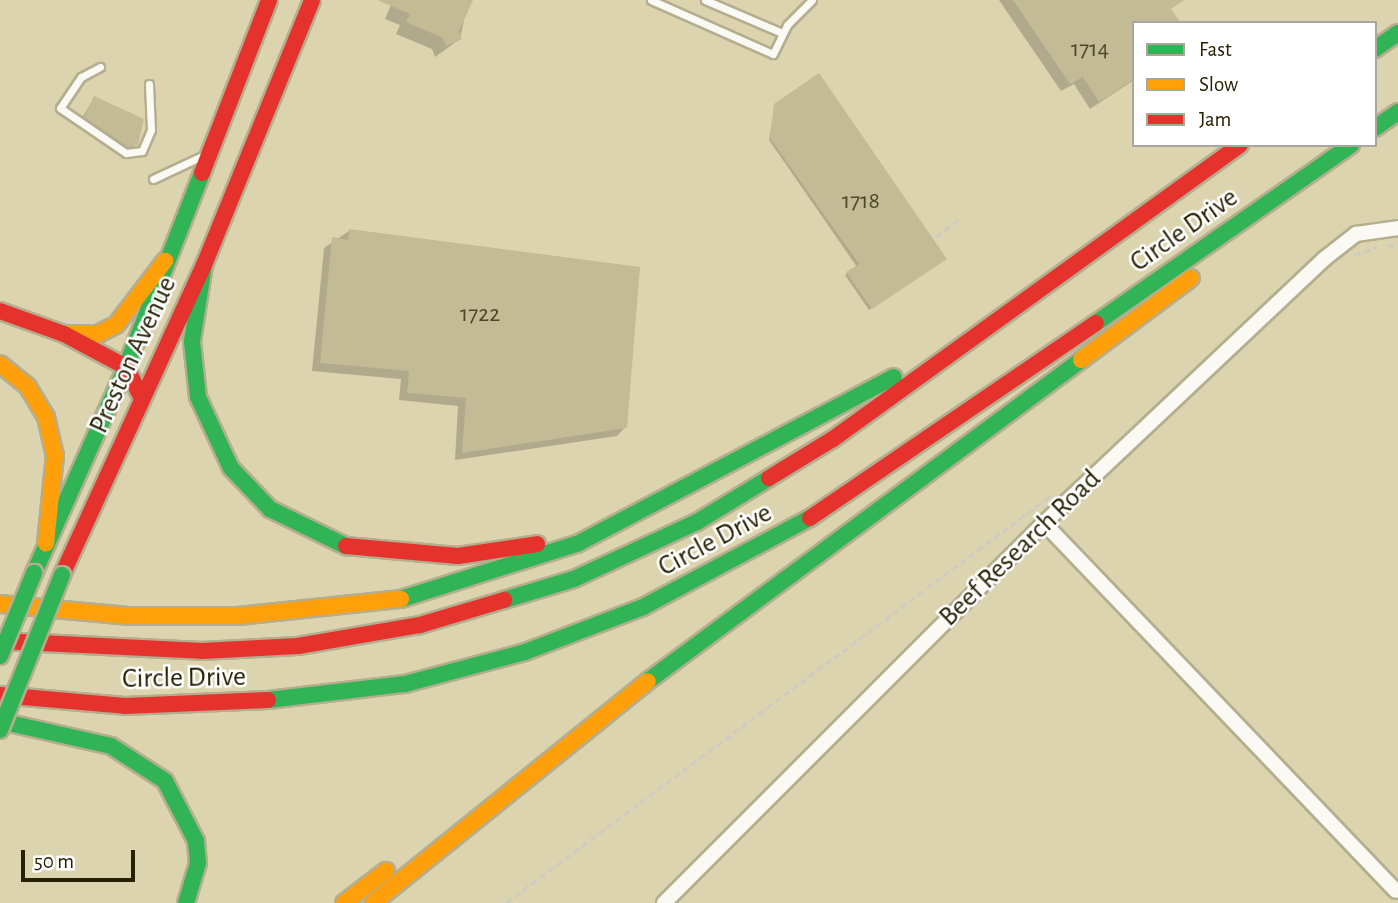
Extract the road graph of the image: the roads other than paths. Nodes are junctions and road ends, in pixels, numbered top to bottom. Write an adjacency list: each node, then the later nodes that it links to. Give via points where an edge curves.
1 (269, 0): 16 (main road, Preston Avenue)
2 (312, 0): 20 (main road, Preston Avenue)
3 (651, 0): 6 (lane, via 773,54)
4 (705, 0): 6 (lane)
5 (812, 0): 6 (lane)
6 (782, 33)
7 (1398, 33): 8 (main road)
8 (1377, 48)
9 (100, 68): 10 (lane, via 81,77 60,108 126,153 142,151 151,130)
10 (149, 84)
11 (1394, 115): 12 (main road)
12 (1377, 128)
13 (1237, 147): 24 (main road, Circle Drive)
14 (1348, 147): 33 (main road, Circle Drive, via 834,505 643,607 513,656 405,684 306,699 125,706)
15 (1358, 147): 35 (main road, via 1305,194)
16 (208, 151): 17 (lane, via 185,169); 19 (main road, Preston Avenue)
17 (153, 179)
18 (1398, 228): 28 (street, Beef Research Road, via 1356,234 1324,259)
19 (165, 261): 22 (main road, via 116,325 98,334); 25 (main road, Preston Avenue)
20 (204, 265): 26 (main road, Preston Avenue); 27 (main road, via 192,342 202,413 242,482 298,528 362,551 458,556 532,545)
21 (0, 311): 22 (main road)
22 (64, 334): 25 (main road)
23 (0, 364): 29 (main road, via 28,387 46,417 55,455)
24 (929, 366): 27 (main road, via 899,375); 31 (main road, Circle Drive, via 833,439 696,522 574,579 492,605 298,646 202,651)
25 (126, 367): 26 (main road); 29 (main road, Preston Avenue)
26 (141, 397): 36 (main road, Preston Avenue, bridge)
27 (659, 506): 30 (main road, via 577,544 385,604 163,617)
28 (1044, 523): 37 (street); 41 (street, Beef Research Road)
29 (47, 544): 32 (main road, Preston Avenue, bridge)
30 (0, 604)
31 (0, 641)
32 (0, 656)
33 (0, 695)
34 (0, 721): 38 (main road, via 111,746 165,781 196,841)
35 (595, 721): 39 (main road); 40 (main road)
36 (0, 730)
37 (1396, 891)
38 (186, 903)
39 (344, 903)
40 (373, 903)
41 (664, 903)

